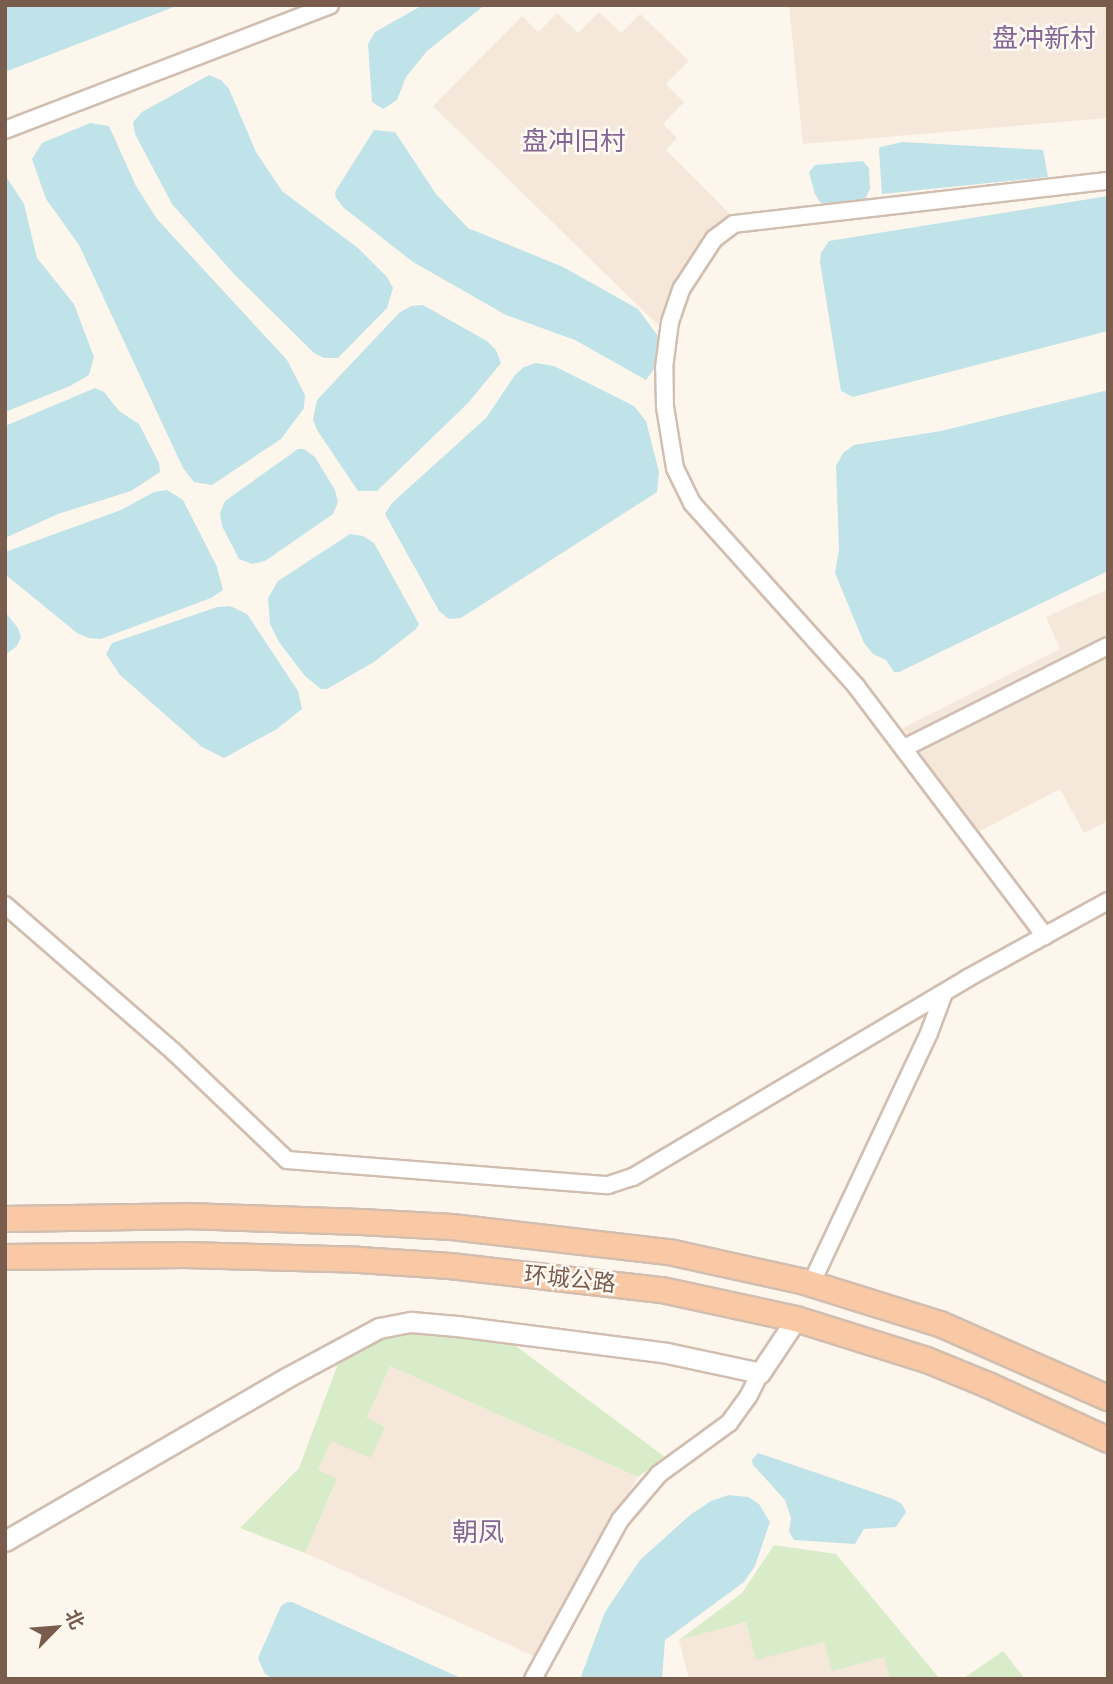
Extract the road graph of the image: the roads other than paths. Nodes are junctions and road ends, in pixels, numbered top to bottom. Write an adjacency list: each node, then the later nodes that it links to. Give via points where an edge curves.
1 (330, 5): 2 (street)
2 (5, 130)
3 (1108, 181): 5 (street, via 742,221 715,239 673,310 664,368 665,407 682,487 858,687)
4 (1108, 646): 5 (street)
5 (904, 748): 8 (street)
6 (1108, 901): 8 (street)
7 (5, 905): 9 (street, via 174,1052 287,1160 614,1185)
8 (1045, 936): 9 (street)
9 (944, 993): 12 (street)
10 (5, 1219): 12 (highway, 环城公路, via 186,1216 453,1227 669,1252)
11 (5, 1257): 13 (highway, 环城公路, via 185,1255 450,1266 662,1290)
12 (811, 1283): 15 (highway, 环城公路, via 940,1324)
13 (796, 1319): 14 (street); 16 (highway, 环城公路, via 927,1360)
14 (760, 1373): 17 (street, via 667,1353 457,1326 393,1324 366,1333); 18 (street, via 729,1423 659,1474 620,1520)
15 (1108, 1398)
16 (1108, 1440)
17 (5, 1541)
18 (533, 1679)

